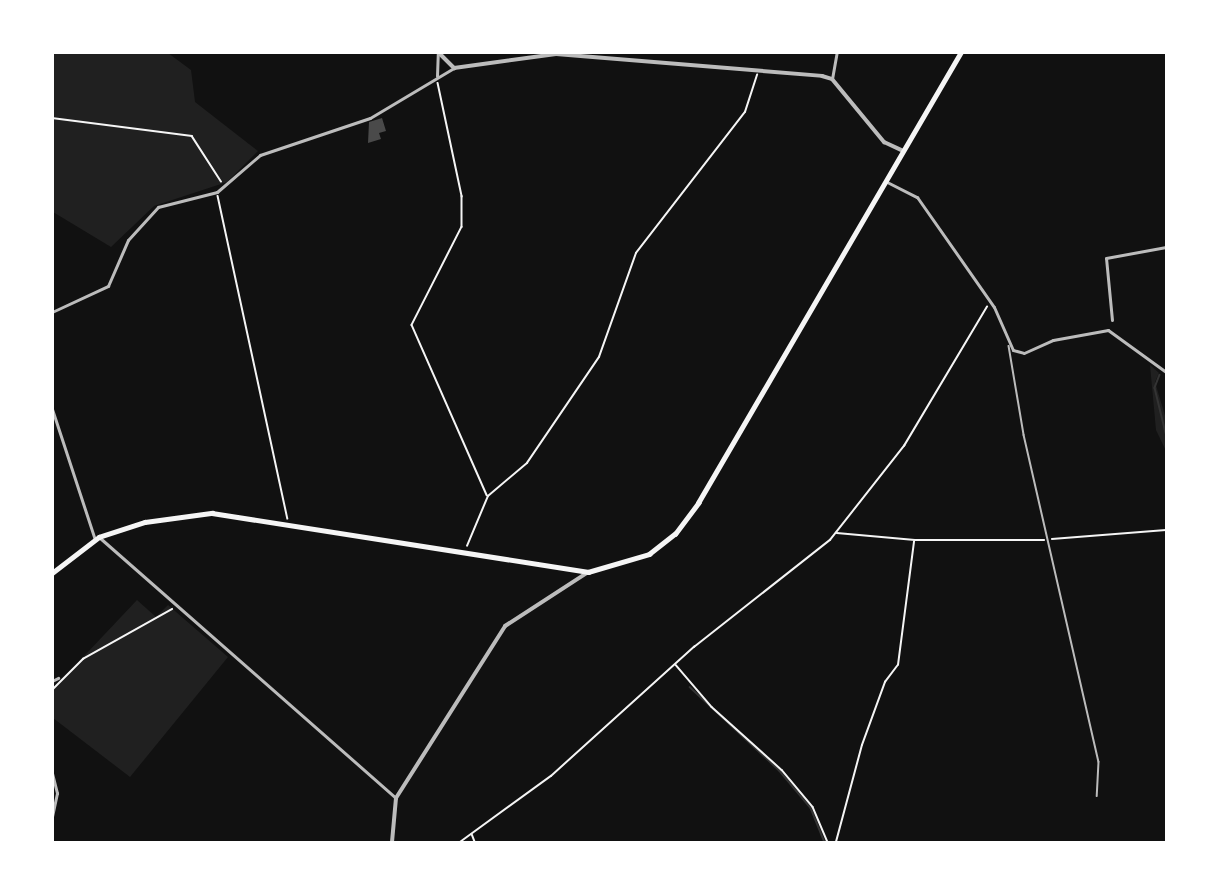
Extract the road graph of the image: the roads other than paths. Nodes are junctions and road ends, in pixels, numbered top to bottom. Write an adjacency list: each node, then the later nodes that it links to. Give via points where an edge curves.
1 (837, 52): 6 (street)
2 (961, 52): 7 (main road)
3 (438, 53): 4 (street); 5 (street)
4 (454, 68): 5 (street); 6 (street, via 556,54 758,69)
5 (437, 76): 10 (street, via 333,135 260,155 217,192 158,207 128,240 106,287)
6 (832, 79): 7 (street, via 870,129)
7 (903, 151): 8 (main road)
8 (887, 182): 14 (street, via 917,197 991,303); 18 (main road, via 736,441 675,534 649,554)
9 (1167, 247): 11 (street, via 1106,258)
10 (52, 312)
11 (1112, 320)
12 (1114, 328): 13 (street)
13 (1115, 333): 14 (street, via 1080,333 1024,353); 15 (street)
14 (1009, 346): 23 (lane, via 1099,762)
15 (1167, 372)
16 (52, 409): 17 (street)
17 (97, 538): 18 (main road, via 145,522 212,513); 19 (main road); 24 (street)
18 (588, 572): 24 (street, via 505,626)
19 (52, 573)
20 (58, 678): 21 (street)
21 (52, 681)
22 (52, 773): 25 (street, via 57,793)
23 (1097, 796)
24 (396, 798): 26 (street)
25 (52, 817)
26 (392, 843)

